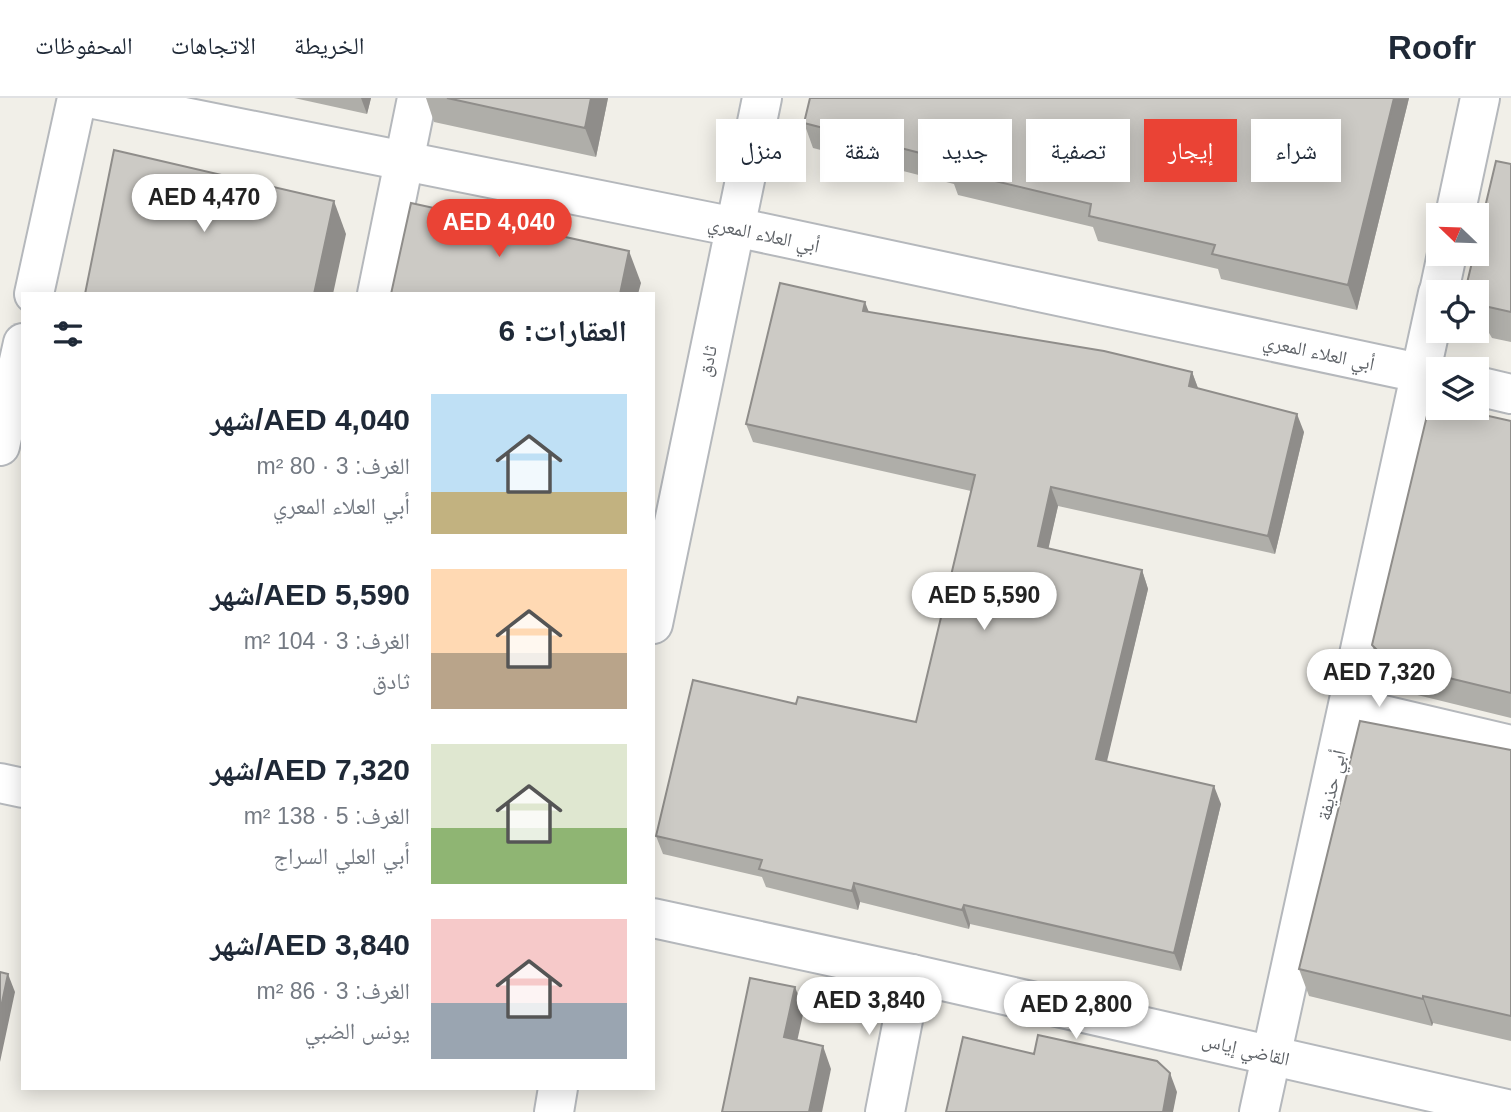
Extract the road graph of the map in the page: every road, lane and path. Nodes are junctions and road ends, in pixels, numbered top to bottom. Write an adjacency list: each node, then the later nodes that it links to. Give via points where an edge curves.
1 (77, 98): 9 (street)
2 (89, 98): 6 (street, أبي العلاء المعري)
3 (417, 98): 6 (street)
4 (762, 98): 8 (street, ثادق)
5 (1480, 98): 7 (street)
6 (404, 163): 8 (street, أبي العلاء المعري); 10 (street)
7 (1458, 203)
8 (735, 227): 12 (street, أبي العلاء المعري); 17 (street, ثادق)
9 (34, 292)
10 (377, 292)
11 (21, 352): 16 (street)
12 (1426, 374)
13 (1489, 389): 15 (street)
14 (1426, 391): 18 (street, أبي حذيفة)
15 (1511, 394)
16 (0, 442)
17 (655, 614)
18 (1349, 707): 19 (street); 24 (street, أبي حذيفة)
19 (1511, 745)
20 (0, 783): 21 (street)
21 (21, 788)
22 (655, 918): 23 (street, القاضي إياس)
23 (912, 974): 24 (street, القاضي إياس); 28 (street)
24 (1271, 1055): 26 (street, القاضي إياس); 29 (street, أبي حذيفة)
25 (558, 1090): 27 (street)
26 (1511, 1110)
27 (554, 1112)
28 (885, 1112)
29 (1259, 1112)

